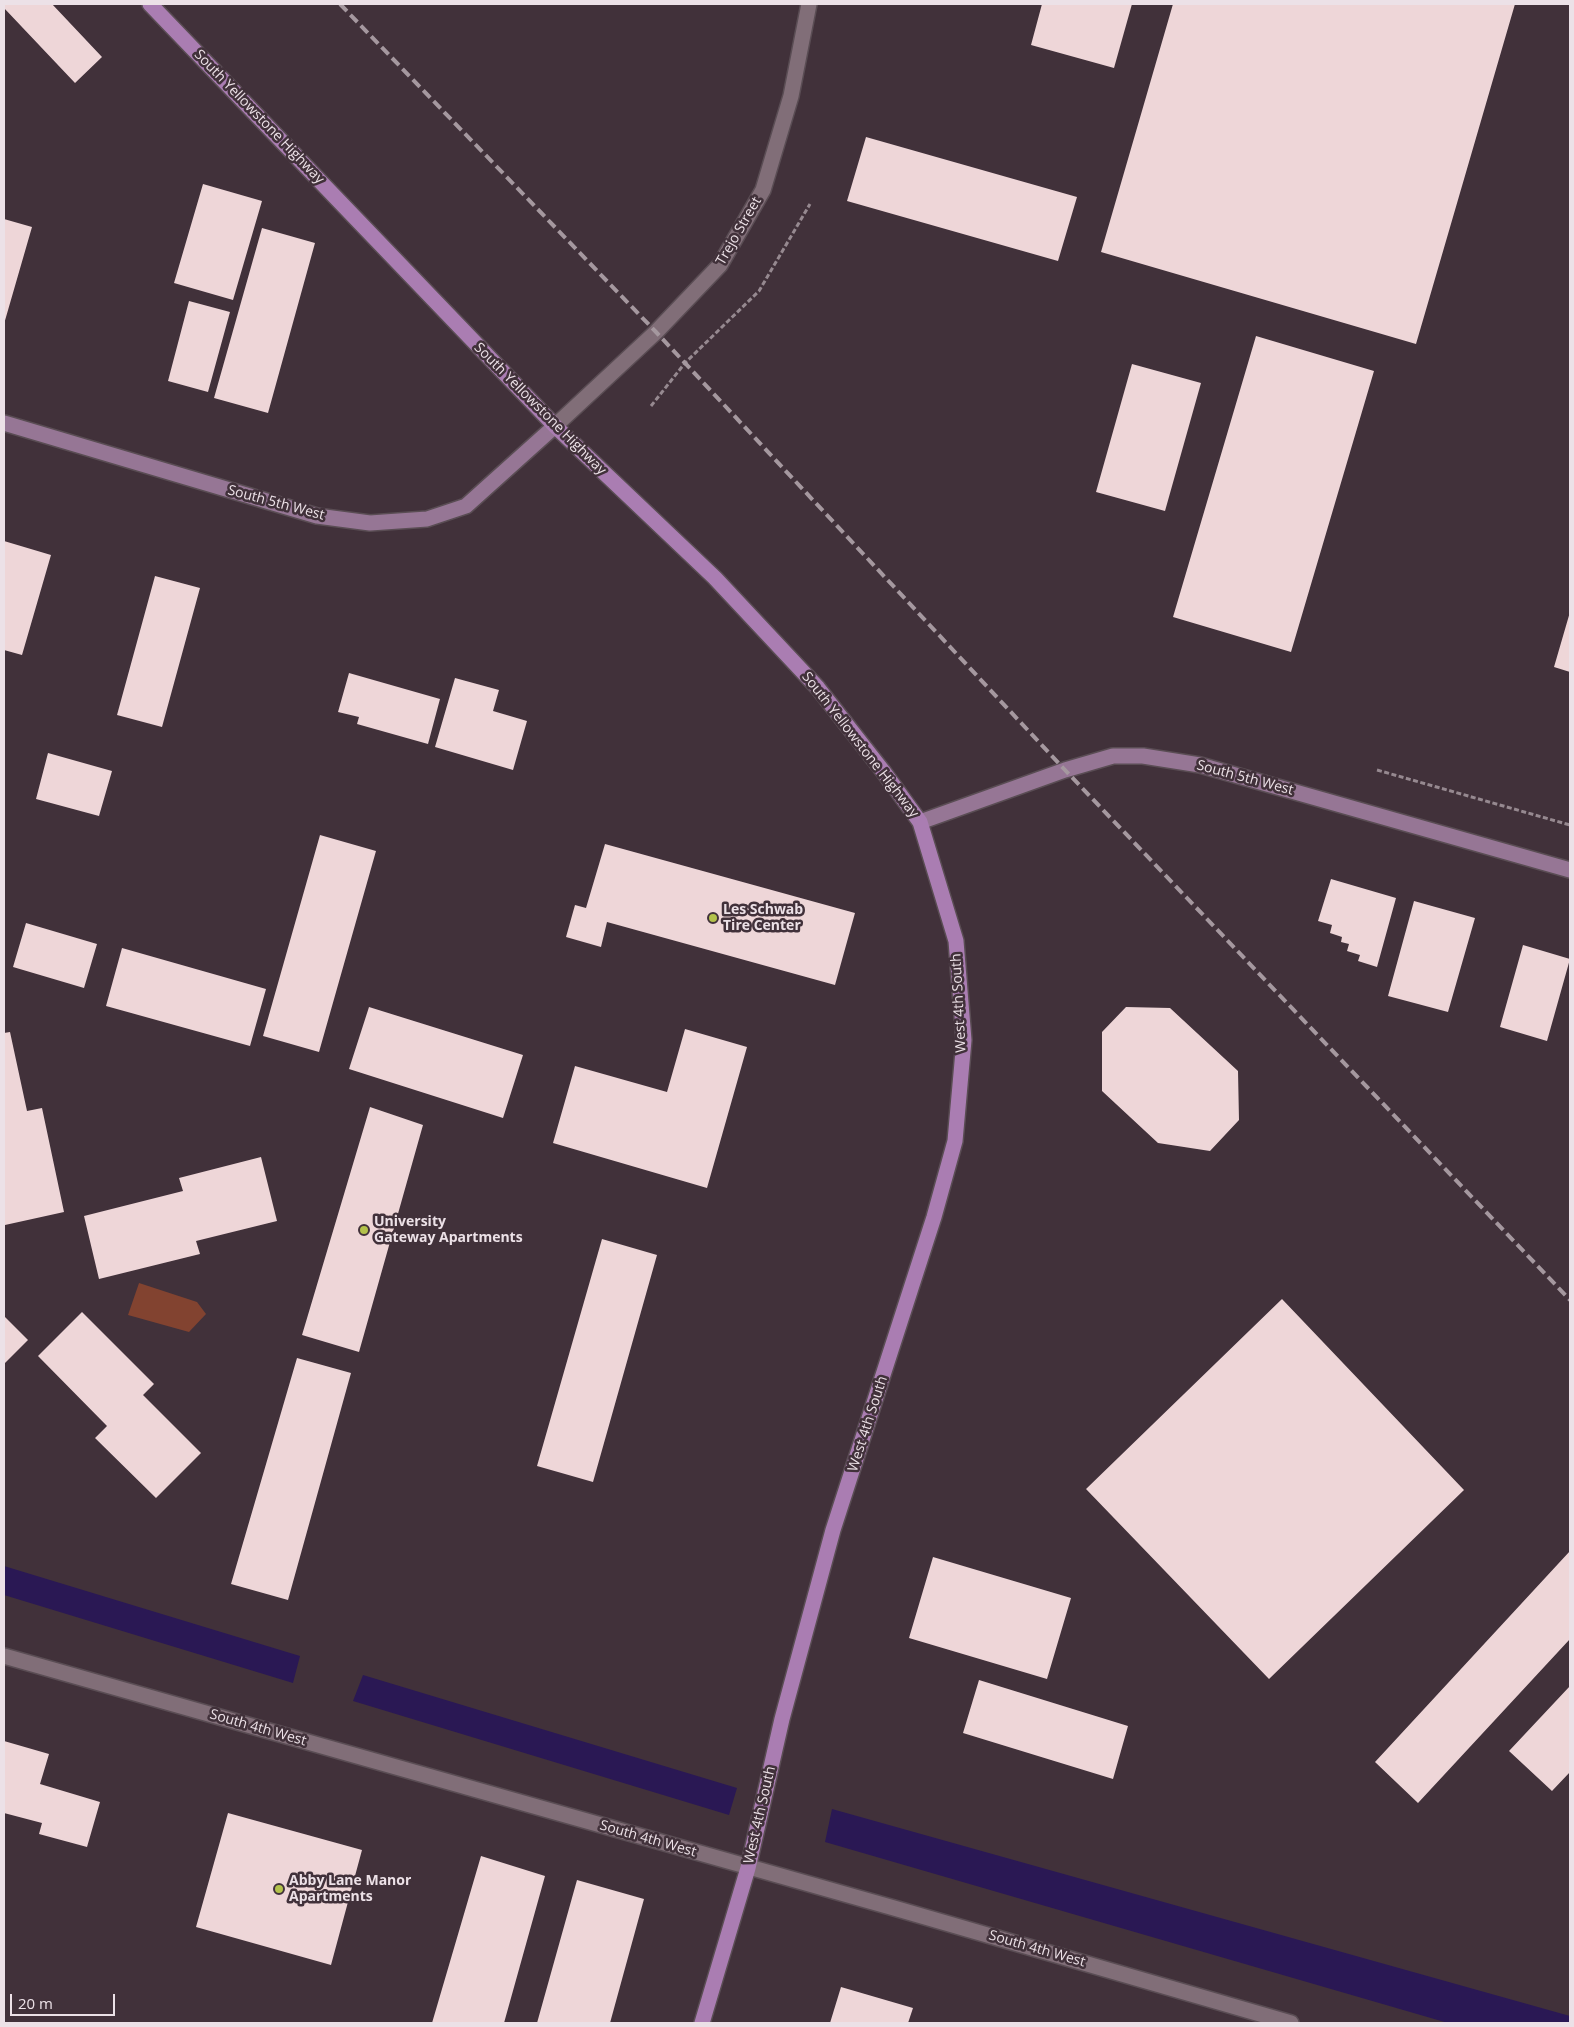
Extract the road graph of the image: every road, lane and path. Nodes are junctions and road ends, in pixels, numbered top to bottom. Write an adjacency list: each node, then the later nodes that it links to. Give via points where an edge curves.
1 (150, 4): 6 (main road, South Yellowstone Highway)
2 (809, 4): 6 (street, Trejo Street, via 791,96 763,190 720,266 656,332)
3 (810, 204): 4 (path, via 758,291 684,363)
4 (651, 406)
5 (4, 423): 6 (street, South 5th West, via 317,516 370,523 427,519 466,506)
6 (555, 426): 8 (main road, South Yellowstone Highway, via 715,578 818,688)
7 (1377, 770): 9 (path)
8 (920, 822): 10 (street, South 5th West, via 1112,756 1143,756 1200,765); 12 (main road, West 4th South, via 956,941 964,1040 955,1141 934,1217 833,1530 782,1719)
9 (1570, 825)
10 (1570, 870)
11 (4, 1656): 12 (street, South 4th West)
12 (748, 1868): 13 (main road, West 4th South); 14 (street, South 4th West)
13 (702, 2023)
14 (1291, 2023)

